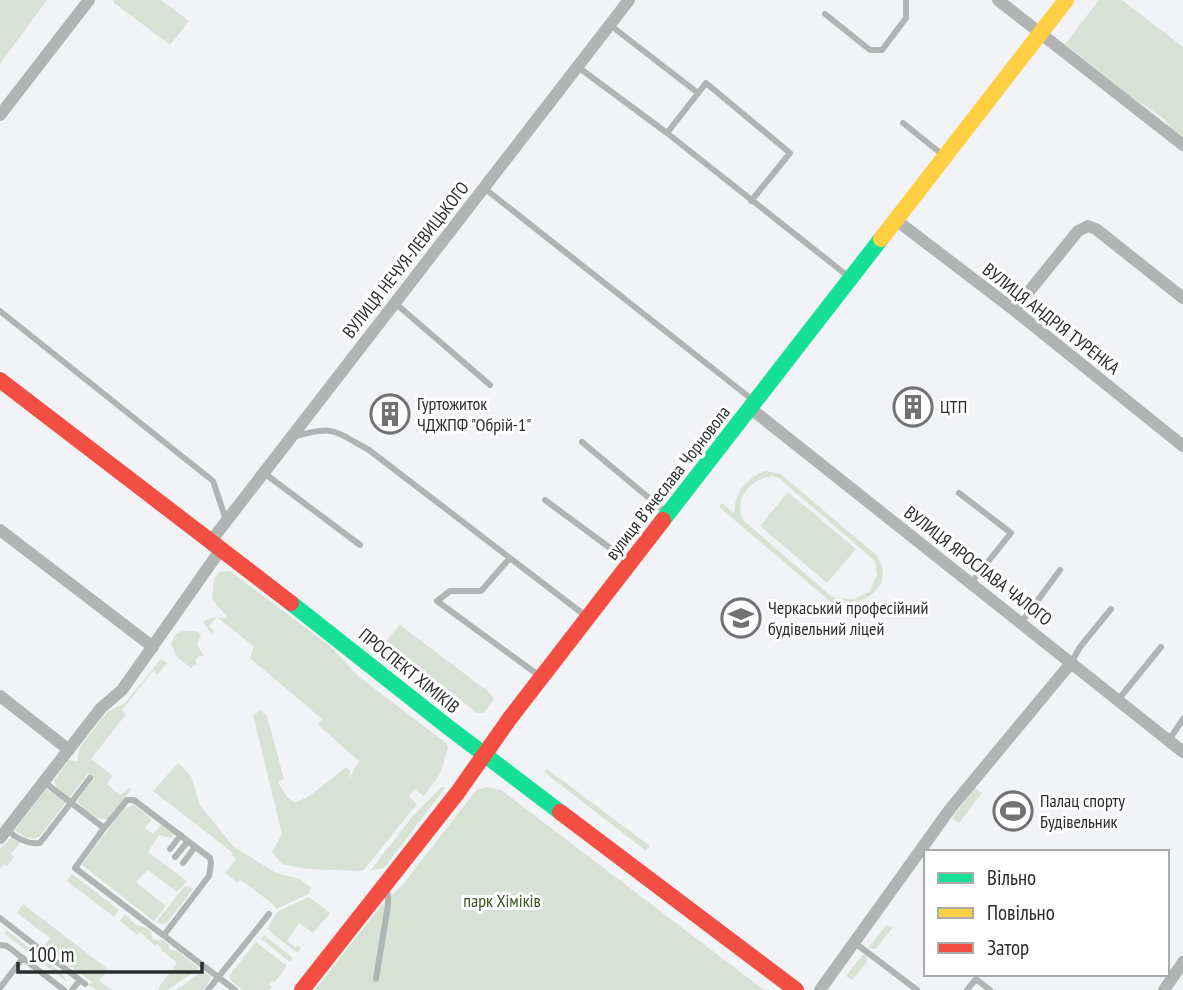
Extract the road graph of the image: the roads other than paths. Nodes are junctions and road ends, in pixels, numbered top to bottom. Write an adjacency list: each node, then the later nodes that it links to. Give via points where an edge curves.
1 (89, 0): 11 (street)
2 (629, 0): 7 (street, ВУЛИЦЯ НЕЧУЯ-ЛЕВИЦЬКОГО)
3 (906, 0): 6 (lane, via 906,18 881,50 870,50)
4 (998, 0): 8 (street)
5 (1066, 0): 8 (main road, вулиця Вʼячеслава Чорновола)
6 (825, 14)
7 (610, 25): 9 (street, ВУЛИЦЯ НЕЧУЯ-ЛЕВИЦЬКОГО); 10 (lane)
8 (1041, 33): 14 (street); 15 (main road, вулиця Вʼячеслава Чорновола)
9 (578, 67): 13 (lane); 16 (street, ВУЛИЦЯ НЕЧУЯ-ЛЕВИЦЬКОГО)
10 (698, 93): 13 (lane); 17 (lane, via 706,83 790,153)
11 (0, 115)
12 (903, 123): 15 (lane)
13 (667, 133): 17 (lane)
14 (1183, 145)
15 (945, 157): 18 (main road, вулиця Вʼячеслава Чорновола)
16 (484, 188): 21 (street, ВУЛИЦЯ НЕЧУЯ-ЛЕВИЦЬКОГО); 26 (lane)
17 (751, 201): 19 (lane)
18 (896, 220): 19 (main road, вулиця Вʼячеслава Чорновола); 22 (street, ВУЛИЦЯ АНДРІЯ ТУРЕНКА)
19 (851, 278): 26 (main road, вулиця Вʼячеслава Чорновола)
20 (1183, 298): 22 (street, via 1088,226 1077,231)
21 (395, 303): 25 (lane); 27 (street, ВУЛИЦЯ НЕЧУЯ-ЛЕВИЦЬКОГО)
22 (1014, 310): 29 (street, ВУЛИЦЯ АНДРІЯ ТУРЕНКА)
23 (0, 311): 34 (lane, via 213,481)
24 (0, 380): 36 (main road, ПРОСПЕКТ ХІМІКІВ)
25 (490, 385)
26 (753, 405): 33 (main road, вулиця Вʼячеслава Чорновола); 41 (street, ВУЛИЦЯ ЯРОСЛАВА ЧАЛОГО)
27 (291, 438): 30 (street, ВУЛИЦЯ НЕЧУЯ-ЛЕВИЦЬКОГО); 38 (lane, via 333,430 369,450)
28 (582, 442): 33 (lane)
29 (1183, 446)
30 (264, 473): 34 (street, ВУЛИЦЯ НЕЧУЯ-ЛЕВИЦЬКОГО); 37 (lane)
31 (959, 493): 41 (lane, via 1011,533)
32 (545, 500): 39 (lane)
33 (669, 514): 39 (main road, вулиця Вʼячеслава Чорновола)
34 (226, 522): 36 (street, ВУЛИЦЯ НЕЧУЯ-ЛЕВИЦЬКОГО)
35 (0, 530): 45 (street)
36 (216, 545): 45 (street, ВУЛИЦЯ НЕЧУЯ-ЛЕВИЦЬКОГО); 55 (main road, ПРОСПЕКТ ХІМІКІВ)
37 (360, 545)
38 (509, 559): 43 (lane); 48 (lane, via 481,591 450,591 437,601)
39 (631, 564): 43 (main road, вулиця Вʼячеслава Чорновола)
40 (1060, 570): 44 (lane)
41 (971, 583): 44 (street, ВУЛИЦЯ ЯРОСЛАВА ЧАЛОГО)
42 (1111, 609): 47 (lane)
43 (588, 618): 48 (main road, вулиця Вʼячеслава Чорновола)
44 (1021, 623): 47 (street, ВУЛИЦЯ ЯРОСЛАВА ЧАЛОГО)
45 (153, 647): 53 (street, ВУЛИЦЯ НЕЧУЯ-ЛЕВИЦЬКОГО)
46 (1161, 647): 50 (lane)
47 (1071, 663): 50 (street, ВУЛИЦЯ ЯРОСЛАВА ЧАЛОГО); 71 (street, via 950,808)
48 (542, 678): 55 (main road, вулиця Вʼячеслава Чорновола)
49 (0, 696): 53 (street)
50 (1118, 700): 52 (street, ВУЛИЦЯ ЯРОСЛАВА ЧАЛОГО)
51 (1183, 719): 52 (lane)
52 (1169, 740): 54 (street, ВУЛИЦЯ ЯРОСЛАВА ЧАЛОГО)
53 (69, 750): 57 (street, ВУЛИЦЯ НЕЧУЯ-ЛЕВИЦЬКОГО)
54 (1183, 751)
55 (485, 754): 67 (main road, вулиця Вʼячеслава Чорновола); 83 (main road, ПРОСПЕКТ ХІМІКІВ)
56 (90, 778): 58 (lane)
57 (44, 782): 58 (lane); 60 (street, ВУЛИЦЯ НЕЧУЯ-ЛЕВИЦЬКОГО)
58 (71, 802): 59 (lane); 60 (lane, via 40,843)
59 (104, 828): 61 (lane, via 130,799); 70 (lane, via 75,868)
60 (3, 834)
61 (181, 835): 62 (lane); 64 (lane)
62 (188, 841): 63 (lane); 65 (lane)
63 (195, 847): 66 (lane); 70 (lane, via 209,858 209,876)
64 (170, 849)
65 (175, 857)
66 (183, 863)
67 (383, 887): 76 (lane, via 388,905); 82 (main road, вулиця Вʼячеслава Чорновола)
68 (269, 914): 75 (lane)
69 (0, 918): 79 (lane, via 82,982)
70 (164, 934): 75 (lane)
71 (853, 942): 84 (street); 85 (lane)
72 (0, 945): 73 (lane)
73 (23, 958): 77 (lane); 78 (lane)
74 (1183, 962): 88 (street)
75 (218, 977): 80 (lane); 81 (lane)
76 (376, 979)
77 (0, 988)
78 (64, 990)
79 (72, 990)
80 (208, 990)
81 (235, 990)
82 (302, 990)
83 (796, 990)
84 (820, 990)
85 (916, 990)
86 (967, 990): 87 (lane, via 976,979)
87 (990, 990)
88 (1164, 990)

